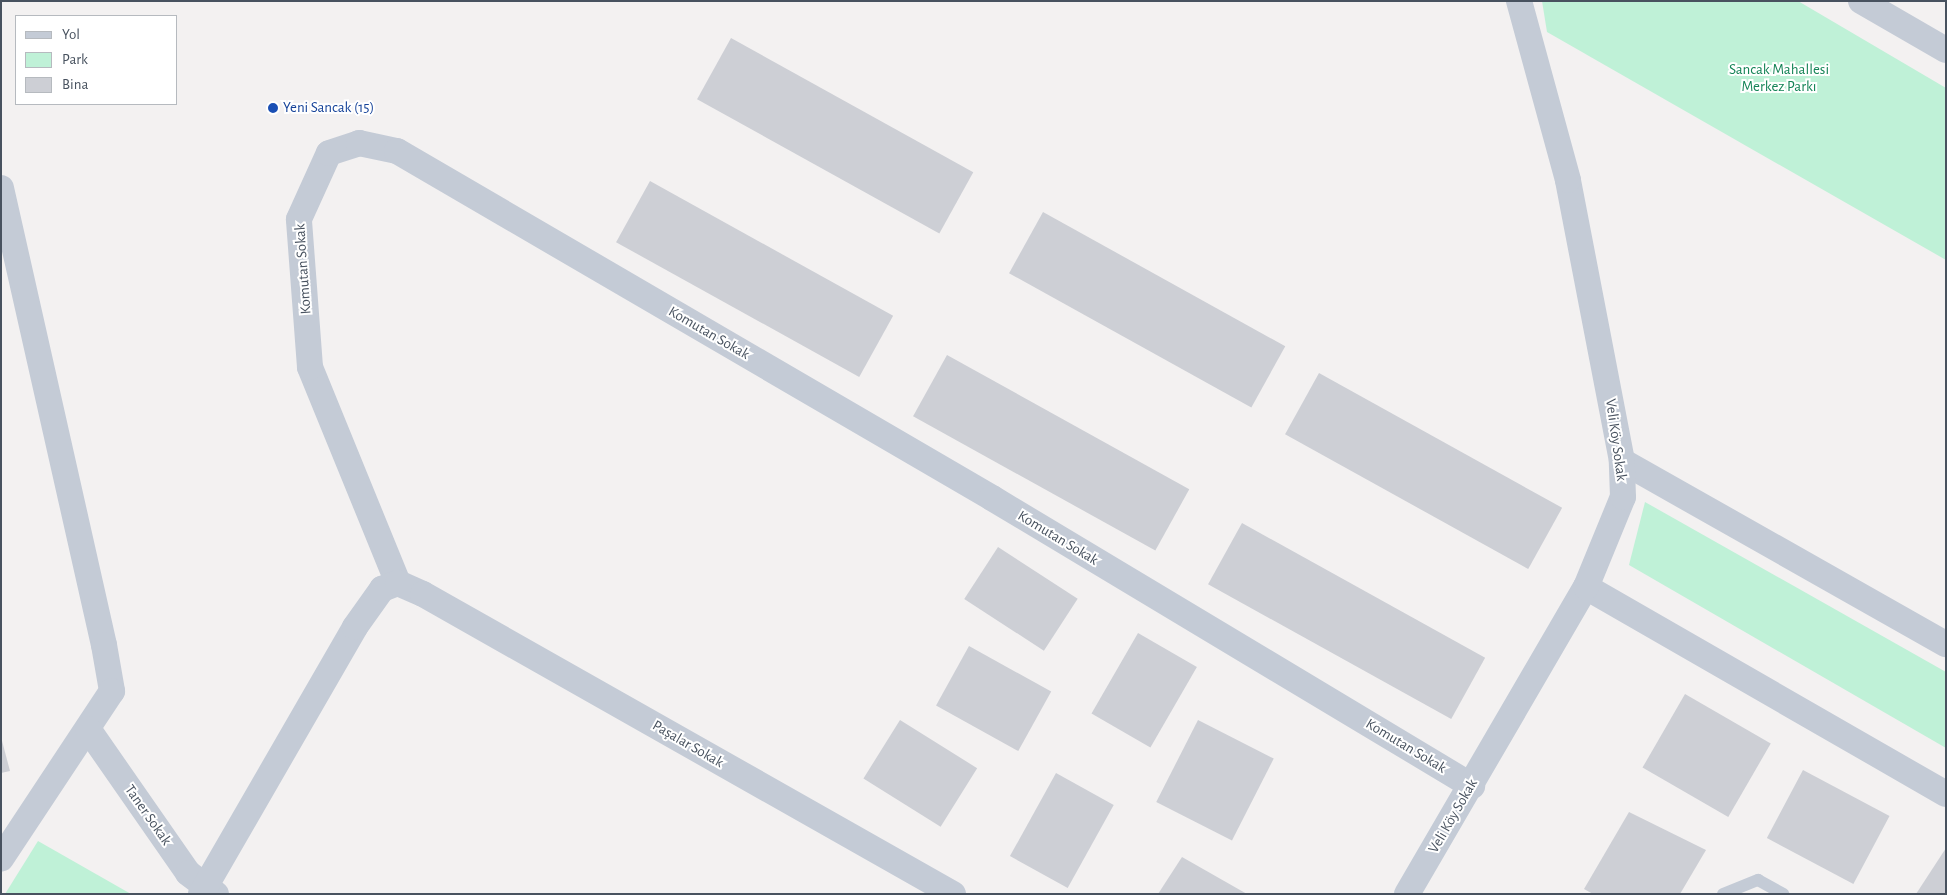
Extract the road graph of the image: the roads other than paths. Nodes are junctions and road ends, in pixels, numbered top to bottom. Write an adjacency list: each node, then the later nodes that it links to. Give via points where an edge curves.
1 (1519, 1): 5 (street, Veli Köy Sokak, via 1568,180)
2 (1861, 1): 3 (street)
3 (1946, 50)
4 (1, 188): 9 (street, via 112,691)
5 (1622, 460): 7 (street, Veli Köy Sokak, via 1623,497); 8 (street)
6 (398, 583): 10 (street, Komutan Sokak, via 310,367 299,219 329,152 359,143 397,151 992,498); 13 (street, via 382,589 354,627); 14 (street, Paşalar Sokak, via 423,594)
7 (1586, 587): 10 (street, Veli Köy Sokak, via 1550,644); 11 (street)
8 (1946, 644)
9 (88, 729): 12 (street); 13 (street, Taner Sokak, via 188,873)
10 (1472, 786): 15 (street, Veli Köy Sokak)
11 (1946, 794)
12 (1, 859)
13 (207, 891)
14 (953, 894)
15 (1407, 894)
16 (1722, 894): 17 (lane, via 1758,880)
17 (1783, 894)

